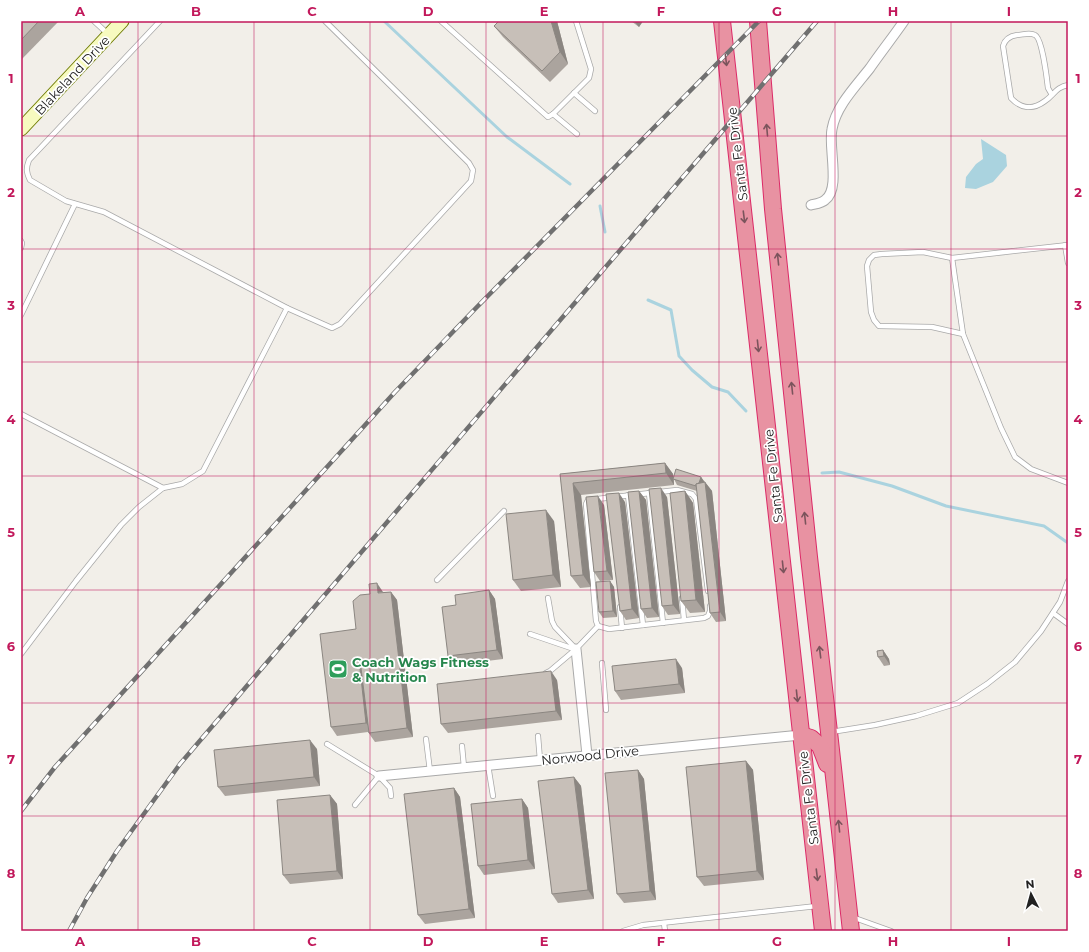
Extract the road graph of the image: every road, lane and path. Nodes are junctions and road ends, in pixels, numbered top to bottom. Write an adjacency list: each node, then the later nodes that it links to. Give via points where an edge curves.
1 (94, 21): 10 (lane)
2 (122, 21): 10 (street, Blakeland Drive)
3 (160, 21): 18 (lane, via 29,160 26,167 30,180)
4 (325, 21): 25 (lane, via 469,163 473,170 471,181 340,324 332,328)
5 (441, 21): 15 (lane, via 548,117)
6 (576, 21): 12 (lane, via 592,70 589,78)
7 (722, 21): 60 (highway, Santa Fe Drive, one-way to 60)
8 (758, 21): 58 (highway, Santa Fe Drive, one-way to 8, via 773,209)
9 (904, 21): 19 (street, via 844,102 835,119 831,142 831,192 825,200)
10 (109, 35): 16 (street, Blakeland Drive)
11 (1068, 85): 13 (lane, via 1056,90)
12 (574, 93): 14 (lane); 15 (lane)
13 (1052, 95): 13 (lane, via 1046,101 1030,107 1022,106 1011,98 1004,46 1007,38 1032,34 1039,38 1048,88)
14 (595, 111)
15 (553, 114): 17 (lane)
16 (21, 129)
17 (577, 134)
18 (76, 204): 25 (lane, via 104,212); 26 (lane)
19 (810, 205)
20 (21, 241): 22 (lane)
21 (1066, 245): 23 (lane); 24 (lane)
22 (21, 248)
23 (952, 258): 27 (lane); 27 (lane, via 923,252 874,255 867,266 871,312 879,326 932,327)
24 (1068, 263)
25 (287, 308): 30 (lane, via 202,471 182,484)
26 (21, 315)
27 (963, 334): 29 (lane, via 1015,457 1031,469)
28 (21, 414): 30 (lane)
29 (1068, 483)
30 (163, 488): 54 (lane, via 121,525)
31 (671, 490): 32 (lane); 35 (lane); 41 (lane, via 692,494 696,499)
32 (649, 493): 33 (lane); 47 (lane)
33 (628, 495): 34 (lane); 49 (lane)
34 (607, 497): 36 (lane); 50 (lane, via 586,501)
35 (672, 498)
36 (608, 505)
37 (504, 511): 38 (lane)
38 (437, 580)
39 (1068, 581): 45 (lane)
40 (681, 590): 46 (lane)
41 (708, 596)
42 (548, 598): 53 (lane, via 555,627)
43 (709, 603): 46 (lane, via 708,616)
44 (619, 605): 51 (lane)
45 (1053, 613): 48 (lane); 58 (lane, via 1015,662 958,703 916,716)
46 (684, 620): 47 (lane)
47 (663, 623): 49 (lane)
48 (1068, 624)
49 (643, 625): 51 (lane)
50 (598, 626): 51 (lane, via 609,629); 53 (lane)
51 (622, 628)
52 (530, 634): 53 (lane)
53 (576, 649): 56 (lane); 64 (street)
54 (21, 654)
55 (602, 663): 57 (lane)
56 (544, 674)
57 (606, 710)
58 (829, 732): 70 (highway, Santa Fe Drive)
59 (538, 736): 65 (lane)
60 (801, 736): 64 (street, Norwood Drive); 70 (highway, via 811,738 820,746); 74 (highway, Santa Fe Drive, one-way to 74)
61 (426, 739): 68 (lane)
62 (327, 744): 69 (lane)
63 (462, 746): 67 (lane)
64 (587, 755): 65 (street, Norwood Drive)
65 (540, 760): 66 (street, Norwood Drive)
66 (488, 765): 67 (street, Norwood Drive); 72 (lane)
67 (464, 767): 68 (street, Norwood Drive)
68 (430, 771): 69 (street, Norwood Drive)
69 (379, 776): 71 (lane, via 390,788); 73 (lane)
70 (835, 786): 76 (highway, Santa Fe Drive, one-way to 70)
71 (391, 796)
72 (493, 796)
73 (355, 805)
74 (821, 905): 75 (lane); 79 (highway, Santa Fe Drive)
75 (664, 923): 77 (lane, via 643,925); 78 (lane)
76 (850, 923): 80 (lane)
77 (623, 931)
78 (665, 931)
79 (823, 931)
80 (891, 931)

